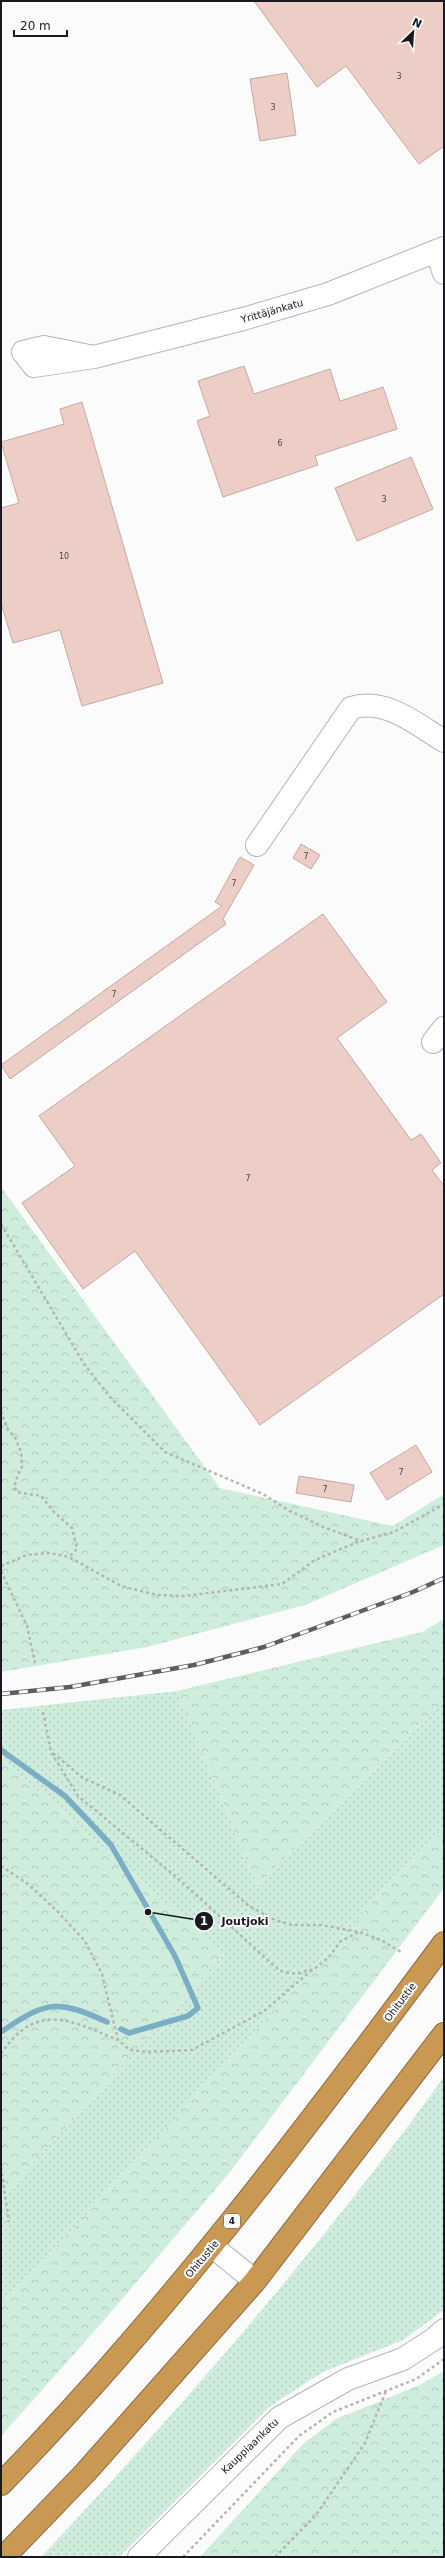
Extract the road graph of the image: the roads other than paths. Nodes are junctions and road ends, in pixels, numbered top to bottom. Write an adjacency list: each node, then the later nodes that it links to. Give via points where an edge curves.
1 (440, 250): 2 (street); 3 (street, Yrittäjänkatu, via 328,294 243,319)
2 (444, 274)
3 (94, 357)
4 (444, 741): 5 (street, via 384,706 361,705 351,708)
5 (257, 845)
6 (444, 1943): 8 (highway, Ohitustie / 4)
7 (444, 2034): 9 (highway)
8 (213, 2247): 9 (street); 11 (highway, Ohitustie / 4, via 44,2440)
9 (254, 2281): 12 (highway, via 85,2473)
10 (444, 2330): 13 (street, Kauppiaankatu, via 403,2359 348,2379 279,2418)
11 (1, 2484)
12 (4, 2557)
13 (139, 2557)

